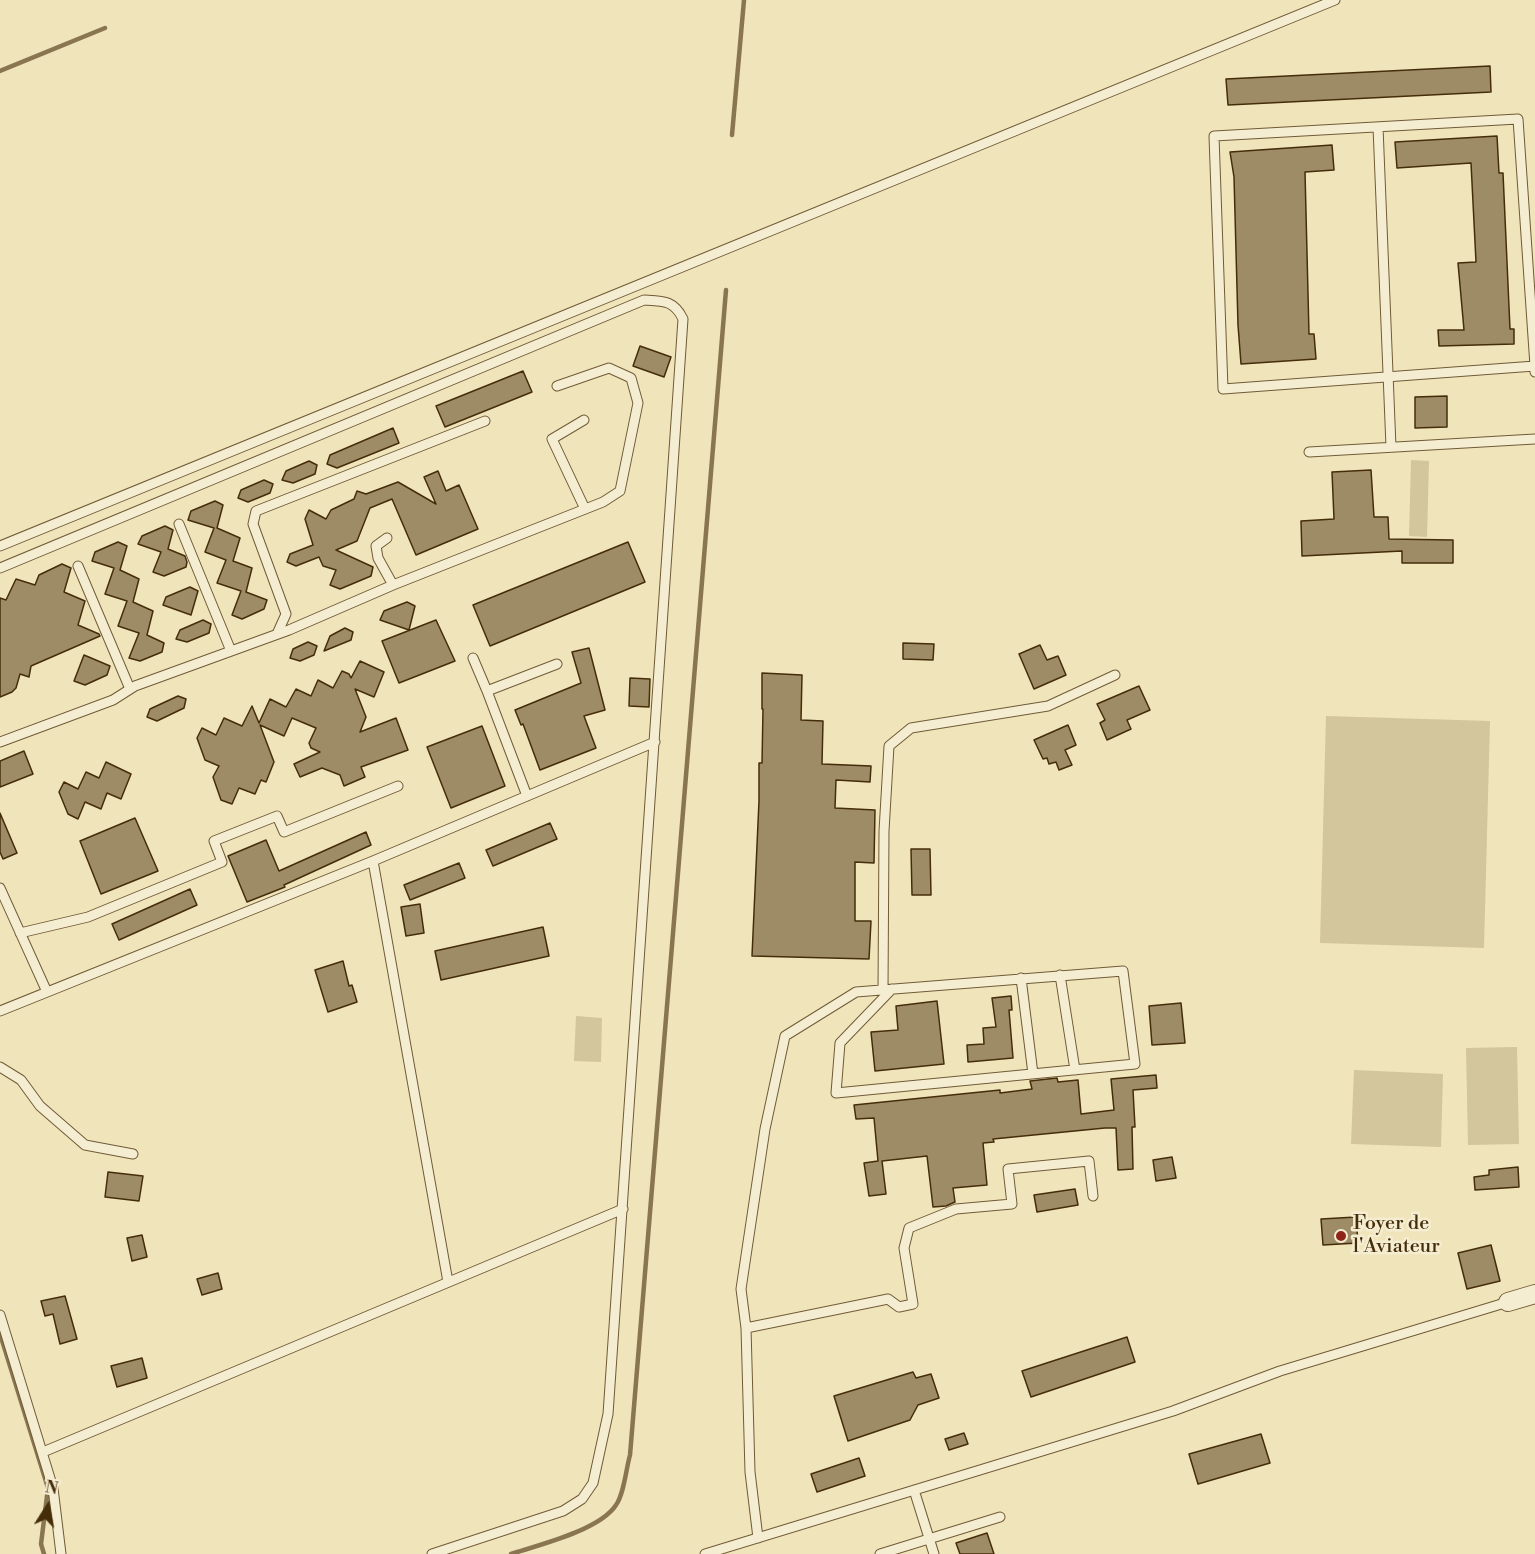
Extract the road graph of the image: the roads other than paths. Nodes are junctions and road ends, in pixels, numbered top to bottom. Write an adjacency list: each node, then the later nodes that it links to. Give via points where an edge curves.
1 (1335, 0): 15 (lane)
2 (1378, 127): 3 (lane, via 1518,119); 5 (lane); 5 (lane, via 1214,136 1223,388)
3 (1535, 366): 4 (lane); 5 (lane)
4 (1535, 372)
5 (1388, 376): 10 (lane)
6 (558, 386): 12 (lane, via 609,368 631,378 638,403 620,491)
7 (584, 420): 12 (lane, via 552,439)
8 (485, 421): 19 (lane, via 256,511 253,524 286,614)
9 (1535, 439): 10 (lane)
10 (1391, 447): 11 (lane)
11 (1309, 452)
12 (585, 509): 18 (lane)
13 (179, 524): 20 (lane)
14 (387, 538): 18 (lane, via 376,546)
15 (0, 546)
16 (78, 566): 24 (lane)
17 (0, 567): 27 (lane, via 644,300 667,302 679,310 683,333)
18 (393, 585): 19 (lane)
19 (277, 634): 20 (lane)
20 (231, 651): 24 (lane)
21 (473, 658): 25 (lane)
22 (557, 664): 25 (lane)
23 (1114, 675): 35 (lane, via 1048,706 911,728 889,746 884,831)
24 (130, 689): 26 (lane, via 113,700)
25 (487, 692): 29 (lane)
26 (0, 742)
27 (655, 742): 29 (lane); 43 (lane)
28 (398, 786): 32 (lane, via 284,832 277,816 214,842 222,862 88,917)
29 (527, 796): 30 (lane)
30 (373, 861): 36 (lane); 44 (lane)
31 (0, 888): 32 (lane)
32 (20, 933): 36 (lane)
33 (1060, 975): 34 (lane); 39 (lane); 39 (lane, via 1123,971 1135,1064)
34 (1021, 978): 35 (lane); 40 (lane)
35 (888, 990): 40 (lane, via 840,1043 836,1093); 48 (lane, via 856,992 785,1036 765,1130 741,1289)
36 (47, 992): 37 (lane)
37 (0, 1011)
38 (0, 1067): 41 (lane, via 21,1080 40,1106 85,1144)
39 (1075, 1070): 40 (lane)
40 (1033, 1074)
41 (133, 1154)
42 (1093, 1196): 48 (lane, via 1089,1161 1008,1169 1012,1204 957,1209 909,1228 904,1248 913,1304 899,1307 888,1299)
43 (623, 1209): 44 (lane); 55 (lane, via 608,1414 593,1483 582,1499 562,1511)
44 (448, 1282): 49 (lane)
45 (1535, 1294): 46 (street)
46 (1508, 1302): 50 (lane, via 1280,1371 1173,1411)
47 (0, 1315): 49 (lane)
48 (746, 1329): 52 (lane, via 750,1472)
49 (42, 1452): 54 (lane, via 53,1488)
50 (914, 1490): 52 (lane); 53 (lane)
51 (1000, 1517): 53 (lane)
52 (758, 1538): 56 (lane)
53 (930, 1539): 57 (lane); 58 (lane)
54 (61, 1554)
55 (432, 1554)
56 (705, 1554)
57 (880, 1554)
58 (934, 1554)

